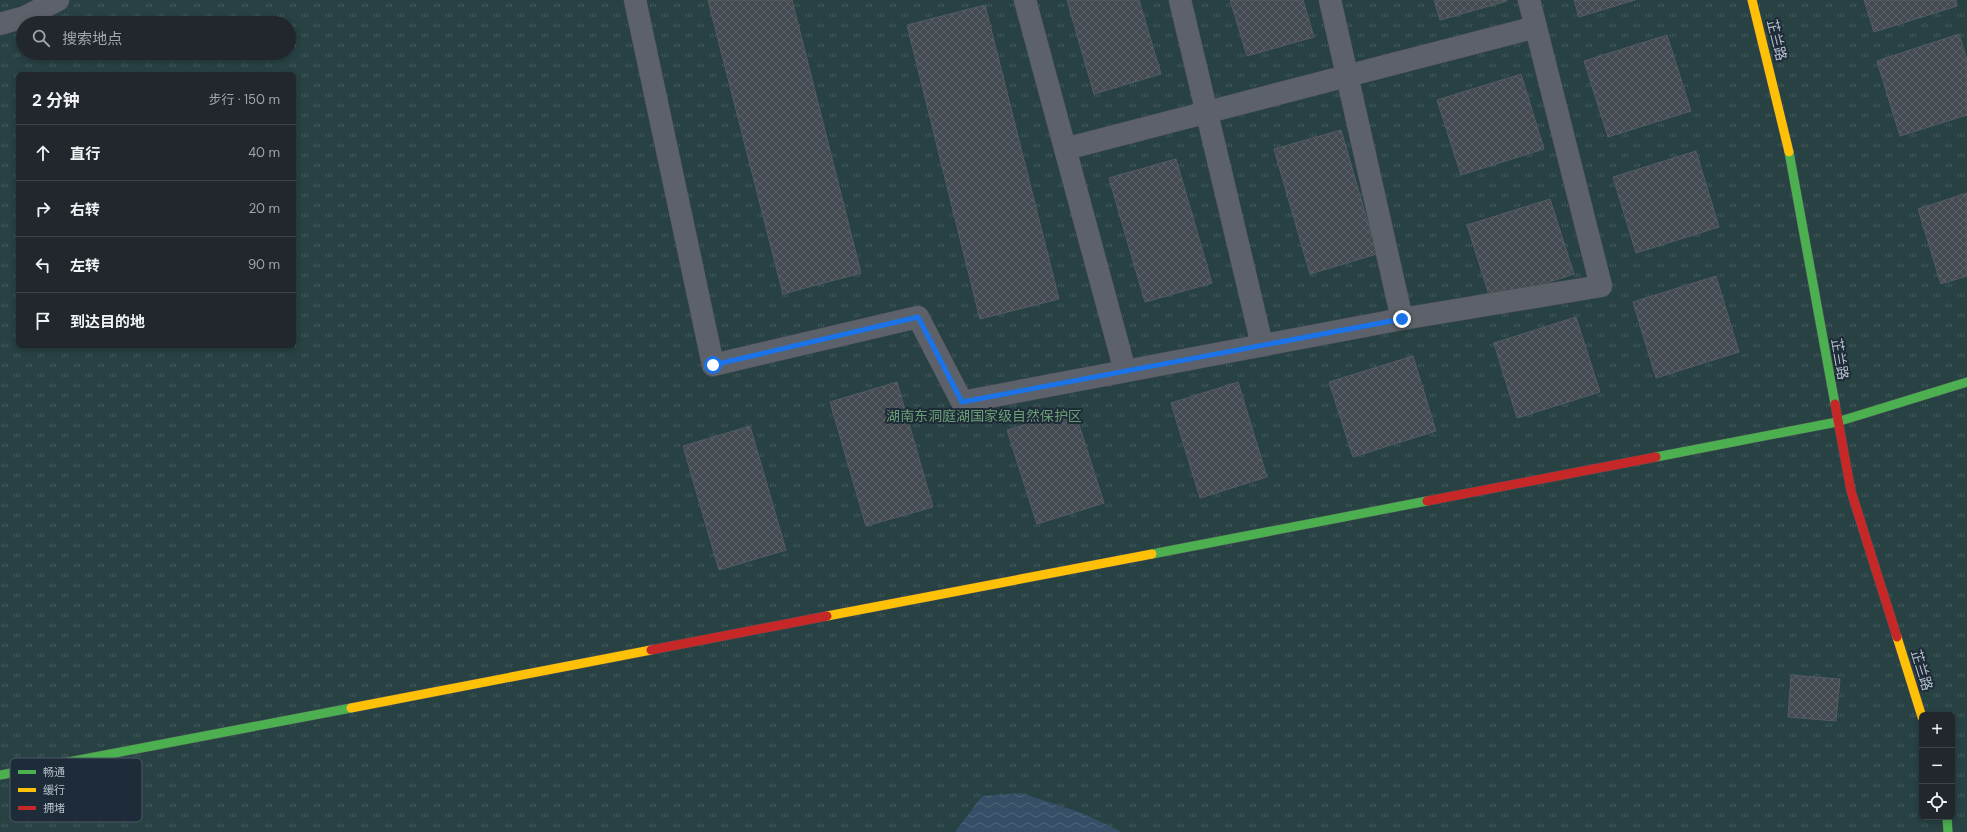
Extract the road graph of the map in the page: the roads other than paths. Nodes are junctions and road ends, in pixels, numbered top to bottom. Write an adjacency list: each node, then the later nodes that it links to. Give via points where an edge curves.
1 (58, 0): 8 (street)
2 (635, 0): 17 (street, via 713,365 918,317 962,402)
3 (1025, 0): 14 (street)
4 (1180, 0): 13 (street)
5 (1330, 0): 12 (street)
6 (1529, 0): 11 (street)
7 (1752, 0): 19 (street, 芷兰路, via 1785,130)
8 (27, 16)
9 (16, 20): 10 (street)
10 (0, 24)
11 (1536, 27): 12 (street); 15 (street, via 1601,286)
12 (1347, 77): 13 (street); 15 (street)
13 (1207, 113): 14 (street); 16 (street)
14 (1065, 148): 17 (street)
15 (1402, 319): 16 (street)
16 (1262, 345): 17 (street)
17 (1125, 371)
18 (1967, 382): 19 (street)
19 (1837, 422): 20 (street, 芷兰路, via 1851,491); 21 (street)
20 (1920, 712)
21 (88, 758)
22 (10, 773): 23 (street)
23 (0, 775)
24 (1947, 820): 25 (street)
25 (1948, 832)

